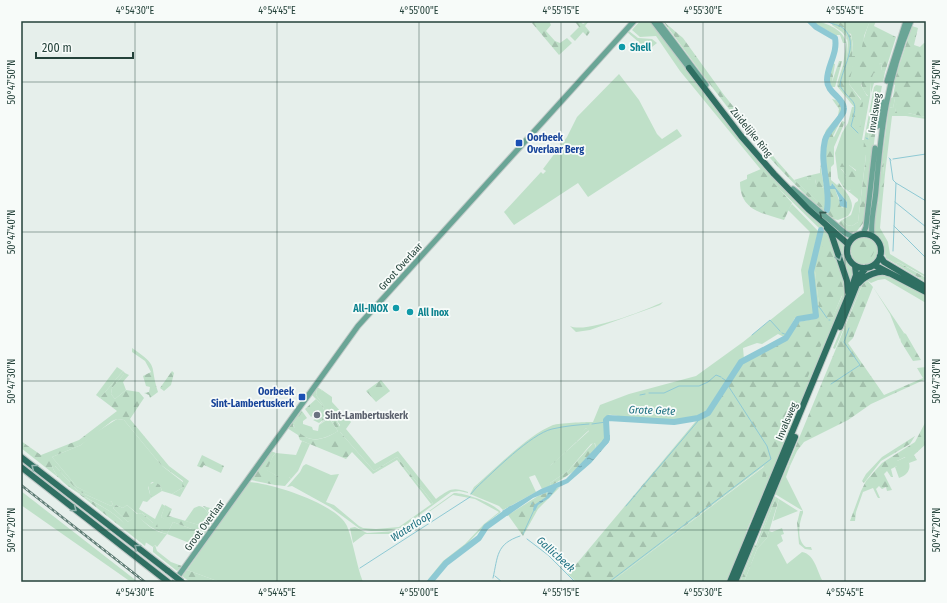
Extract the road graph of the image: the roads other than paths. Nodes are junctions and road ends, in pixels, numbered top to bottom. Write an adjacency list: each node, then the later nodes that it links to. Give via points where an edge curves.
1 (634, 21): 23 (main road, Groot Overlaar, via 358,326)
2 (653, 21): 6 (main road, Zuidelijke Ring)
3 (658, 21): 10 (main road, Zuidelijke Ring, one-way to 3, via 801,197 762,157)
4 (906, 21): 8 (main road, Invalsweg, via 886,85)
5 (911, 21): 9 (main road, Invalsweg, via 894,65 884,112 878,150)
6 (689, 68): 7 (highway, Zuidelijke Ring, via 760,159)
7 (823, 223): 11 (highway, Zuidelijke Ring); 20 (highway, one-way to 20, via 831,233 847,281)
8 (863, 234): 9 (highway); 10 (highway)
9 (872, 236): 12 (highway, Invalsweg, via 879,243)
10 (853, 237): 11 (highway)
11 (848, 244): 14 (highway, via 847,257)
12 (880, 256): 13 (highway); 18 (highway, via 884,262)
13 (874, 265): 15 (highway); 16 (highway)
14 (855, 266): 15 (highway); 20 (highway, Invalsweg, via 856,275)
15 (866, 268): 17 (highway, Invalsweg)
16 (900, 278): 17 (highway, via 881,271 862,279); 19 (highway)
17 (857, 286): 26 (highway, Invalsweg)
18 (926, 287)
19 (926, 292)
20 (847, 298): 25 (highway, Invalsweg)
21 (21, 457): 24 (highway, one-way to 21, bridge)
22 (21, 468): 23 (highway, one-way to 23, via 163,578)
23 (172, 582)
24 (182, 582)
25 (730, 582)
26 (735, 582)

